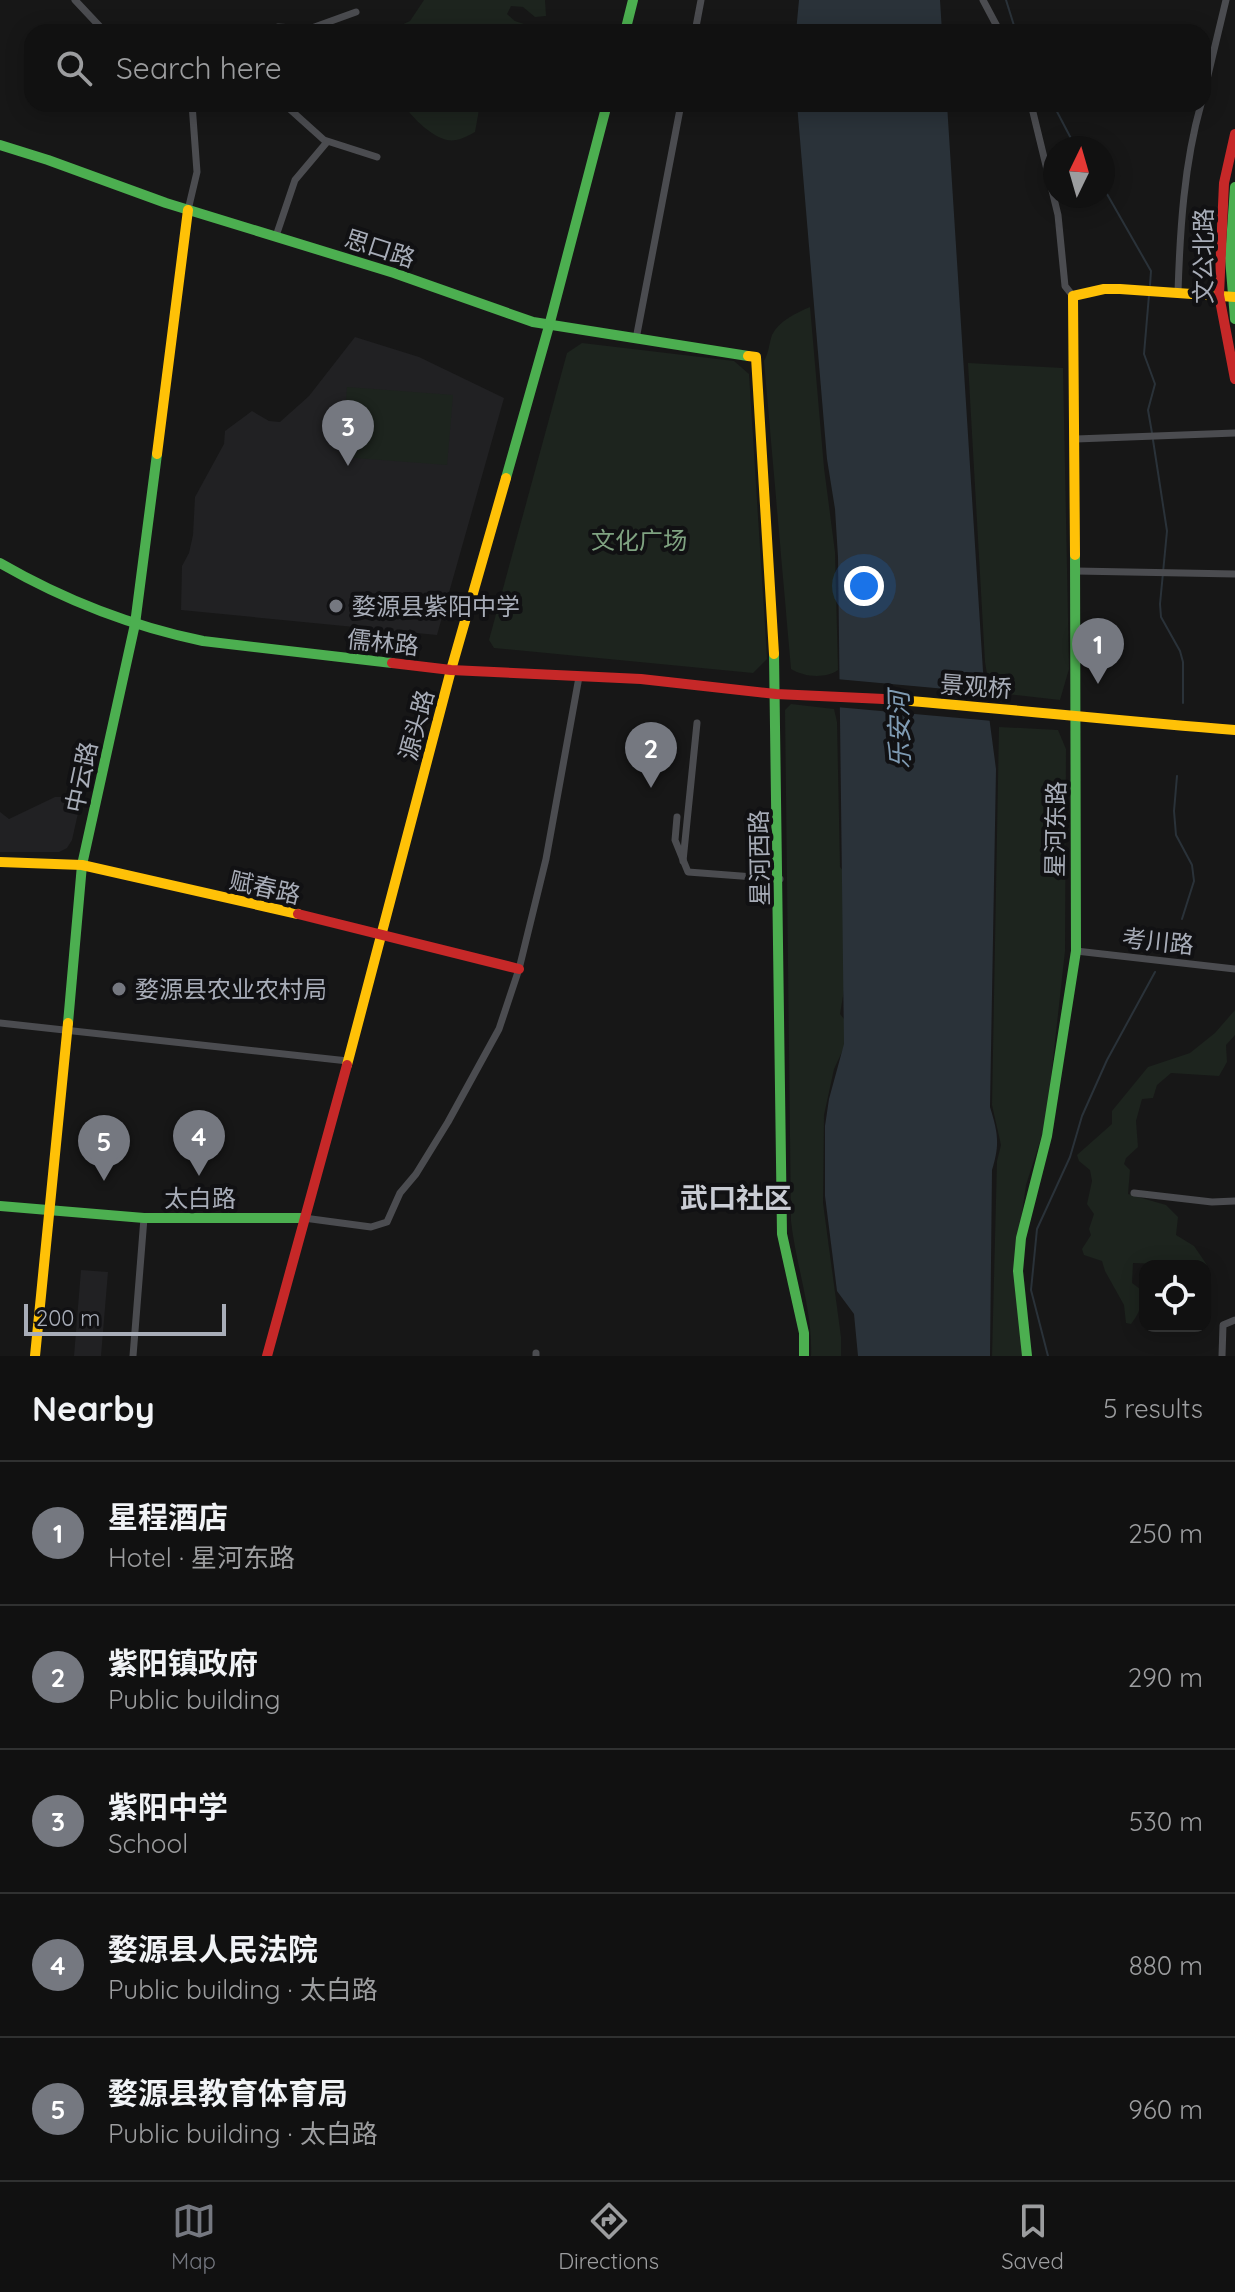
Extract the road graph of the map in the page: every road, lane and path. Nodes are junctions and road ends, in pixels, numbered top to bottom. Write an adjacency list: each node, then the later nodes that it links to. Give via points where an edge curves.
1 (75, 0): 7 (street)
2 (633, 0): 9 (street)
3 (701, 0): 10 (street)
4 (983, 0): 11 (street)
5 (1226, 0): 12 (street)
6 (356, 12): 8 (street)
7 (98, 24)
8 (323, 24)
9 (627, 24)
10 (696, 24)
11 (996, 24)
12 (1211, 63)
13 (193, 112): 24 (street, via 197,172)
14 (293, 112): 20 (street)
15 (605, 112): 31 (street, 源头路)
16 (679, 112): 32 (street)
17 (1033, 112): 28 (street, via 1058,215 1065,286)
18 (1199, 112): 26 (street, via 1187,175)
19 (1235, 134): 27 (street, 文公北路, via 1224,183)
20 (327, 142): 22 (street); 25 (street, via 295,180)
21 (0, 145): 24 (street, 思口路)
22 (377, 157)
23 (1235, 187): 29 (street, 文公北路)
24 (188, 210): 25 (street, 思口路); 40 (street, 中云路)
25 (276, 236): 31 (street, 思口路)
26 (1178, 292): 27 (street); 28 (street, via 1104,289)
27 (1219, 295): 29 (street); 34 (street, 文公北路)
28 (1073, 296): 36 (street, 星河东路)
29 (1233, 297): 30 (street, 文公北路)
30 (1235, 319)
31 (549, 326): 32 (street, 思口路); 41 (street, 源头路)
32 (636, 339): 33 (street, 思口路)
33 (756, 357): 43 (street, 星河西路)
34 (1235, 379)
35 (1235, 433): 36 (street)
36 (1076, 439): 38 (street, 星河东路)
37 (0, 563): 40 (street, 儒林路, via 63,596)
38 (1076, 571): 39 (street); 44 (street, 星河东路)
39 (1235, 574)
40 (135, 624): 41 (street, 儒林路, via 203,641); 50 (street, 中云路)
41 (451, 670): 42 (street, 儒林路); 52 (street, 源头路)
42 (579, 677): 43 (street, 儒林路); 54 (street, via 546,859)
43 (776, 694): 44 (street, 景观桥, via 1035,710); 51 (street, 星河西路)
44 (1076, 718): 46 (street, 景观桥); 53 (street, 星河东路)
45 (697, 723): 49 (street)
46 (1235, 730)
47 (677, 817): 49 (street, via 675,840)
48 (0, 862): 50 (street, 赋春路)
49 (683, 864): 51 (street, via 688,872)
50 (82, 865): 52 (street, 赋春路); 57 (street, 中云路)
51 (780, 879): 69 (street, 星河西路, via 782,1234 804,1333)
52 (382, 934): 54 (street, 赋春路); 58 (street, 源头路)
53 (1076, 951): 55 (street, 考川路); 70 (street, 星河东路, via 1047,1136 1021,1238 1018,1271)
54 (519, 969): 64 (street, via 499,1029 387,1222 371,1227)
55 (1235, 969)
56 (0, 1023): 57 (street)
57 (66, 1029): 58 (street); 62 (street, 中云路)
58 (348, 1061): 64 (street, 源头路)
59 (1134, 1193): 60 (street)
60 (1235, 1201)
61 (0, 1206): 62 (street, 太白路)
62 (51, 1212): 63 (street, 太白路); 66 (street, 中云路)
63 (144, 1218): 64 (street, 太白路); 67 (street)
64 (304, 1218): 68 (street, 源头路)
65 (1235, 1320): 71 (street, via 1223,1325)
66 (35, 1356)
67 (133, 1356)
68 (267, 1356)
69 (804, 1356)
70 (1027, 1356)
71 (1222, 1356)

